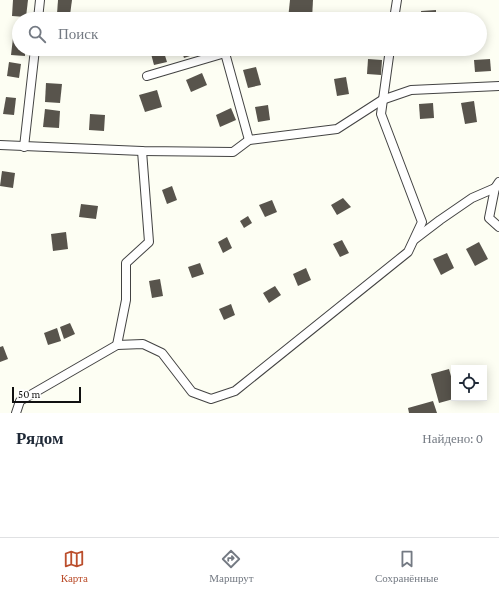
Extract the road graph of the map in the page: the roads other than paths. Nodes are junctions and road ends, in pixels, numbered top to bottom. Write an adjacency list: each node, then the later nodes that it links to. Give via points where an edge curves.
1 (40, 0): 3 (street)
2 (397, 0): 4 (street)
3 (39, 12)
4 (395, 12)
5 (34, 56): 14 (street)
6 (212, 56): 9 (street)
7 (226, 56): 12 (street)
8 (389, 56): 11 (street)
9 (147, 76)
10 (499, 86): 11 (street, via 411,90)
11 (382, 100): 12 (street, via 337,129); 18 (street, via 381,114 422,222)
12 (249, 140): 15 (street, via 232,152)
13 (0, 145): 14 (street)
14 (24, 147): 15 (street)
15 (142, 151): 19 (street, via 149,242 126,263 126,300)
16 (497, 185): 17 (street, via 489,218); 18 (street, via 472,198)
17 (499, 227)
18 (413, 241): 19 (street, via 408,252 235,391 211,399 192,392 162,353 143,344)
19 (116, 345): 20 (street, via 20,401)
20 (16, 413)

